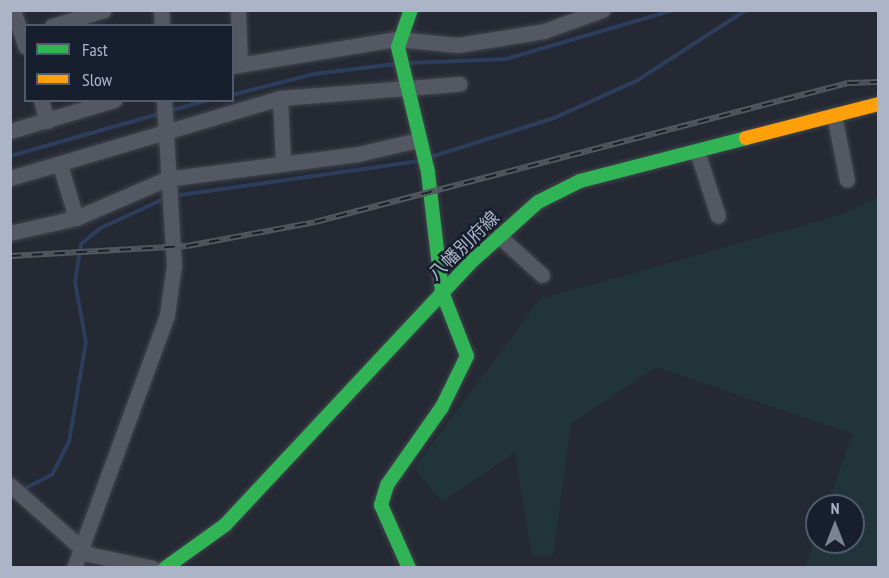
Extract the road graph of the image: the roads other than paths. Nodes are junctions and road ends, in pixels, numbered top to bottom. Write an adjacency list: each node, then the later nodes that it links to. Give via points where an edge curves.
1 (13, 10): 8 (street)
2 (104, 10): 6 (street)
3 (238, 10): 10 (street)
4 (411, 10): 9 (main road)
5 (602, 10): 9 (street, via 544,31 458,45)
6 (87, 13): 7 (street)
7 (57, 24)
8 (21, 38)
9 (397, 43): 10 (street); 12 (main road)
10 (236, 65)
11 (459, 84): 12 (street)
12 (406, 85): 13 (street); 22 (main road)
13 (280, 98): 21 (street); 24 (street)
14 (41, 102): 19 (street)
15 (108, 102): 19 (street)
16 (164, 102): 21 (street)
17 (879, 104): 18 (main road, 八幡別府線)
18 (834, 115): 23 (main road, 八幡別府線); 27 (street)
19 (46, 121): 20 (street)
20 (10, 131)
21 (165, 132): 25 (street); 28 (street)
22 (418, 140): 24 (street, via 358,154); 34 (main road, via 428,172)
23 (697, 151): 29 (street); 32 (main road, 八幡別府線, via 580,181 537,201)
24 (283, 161): 28 (street)
25 (60, 165): 26 (street); 30 (street)
26 (10, 178)
27 (847, 180)
28 (166, 182): 30 (street); 36 (street, via 174,265 167,315)
29 (718, 216)
30 (76, 218): 31 (street)
31 (10, 234)
32 (500, 236): 33 (street); 34 (main road, 八幡別府線)
33 (542, 275)
34 (442, 292): 39 (main road, 八幡別府線, via 225,525); 40 (main road, via 466,343 464,368 393,474 381,505)
35 (12, 486): 36 (street)
36 (81, 544): 37 (street); 38 (street, via 88,554)
37 (74, 567)
38 (153, 567)
39 (165, 567)
40 (409, 567)

